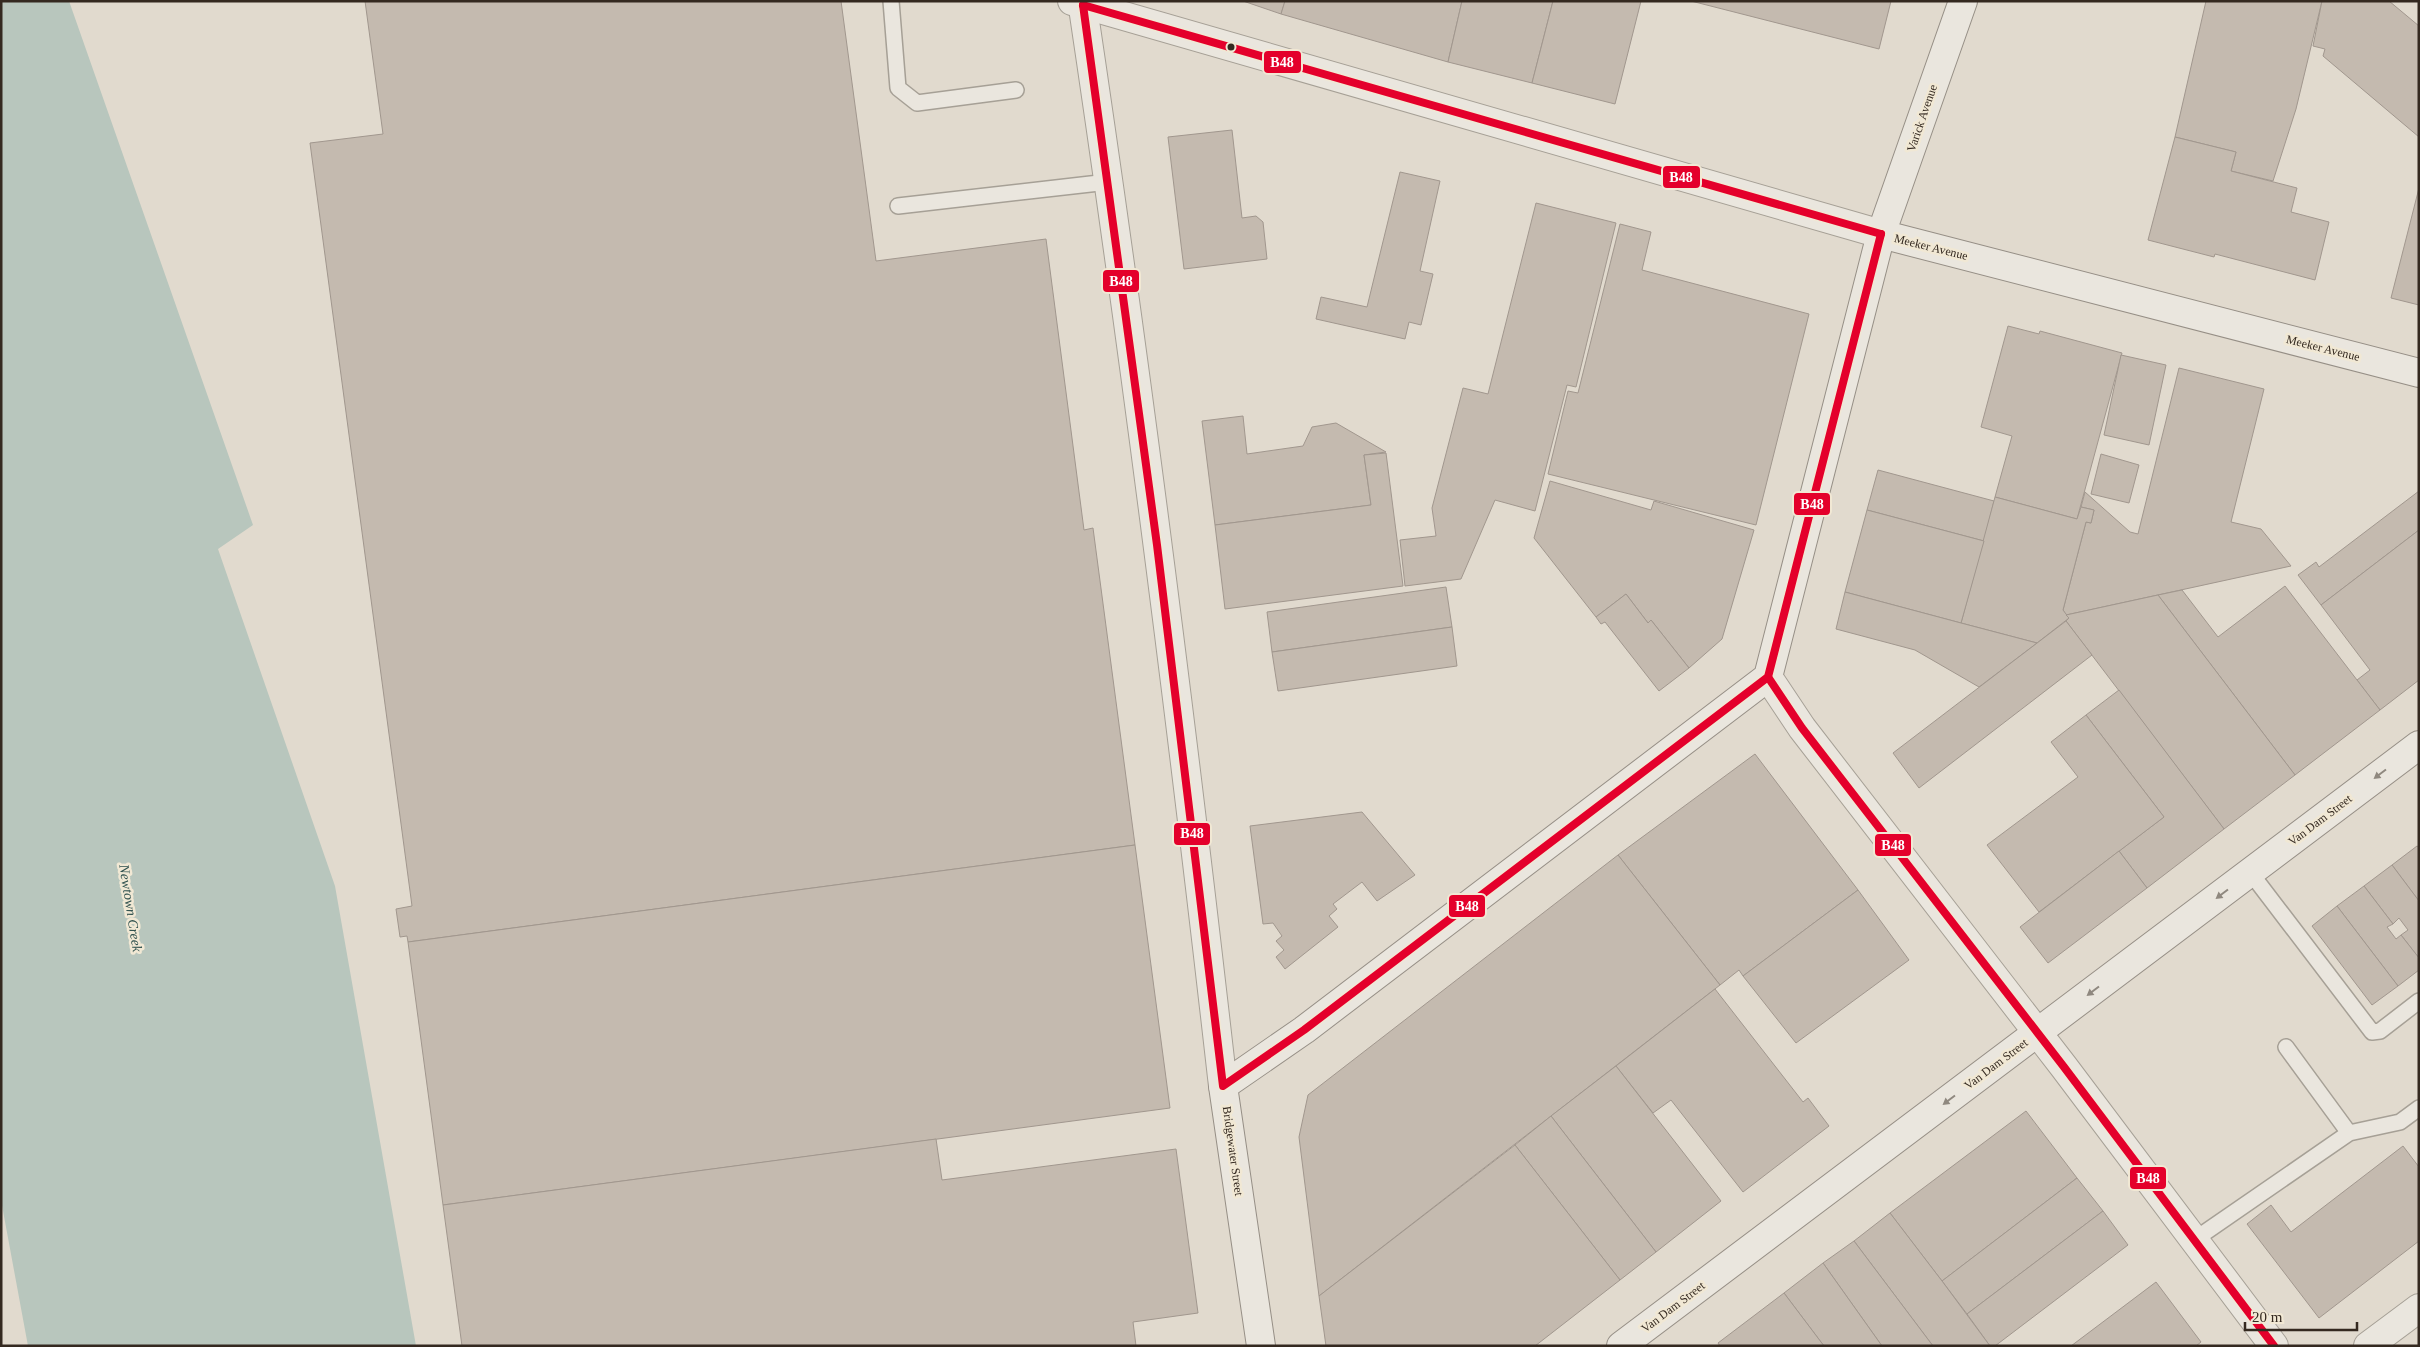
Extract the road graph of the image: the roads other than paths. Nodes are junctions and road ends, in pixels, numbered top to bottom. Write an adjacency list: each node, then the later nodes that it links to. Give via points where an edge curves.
1 (891, 1): 4 (lane, via 898,88 916,102)
2 (1962, 1): 7 (main road, Varick Avenue)
3 (1079, 2): 5 (main road, Bridgewater Street); 7 (main road, Meeker Avenue)
4 (1016, 90)
5 (1108, 182): 6 (lane); 15 (main road, Bridgewater Street, via 1187,775)
6 (898, 206)
7 (1881, 234): 8 (main road, Meeker Avenue); 9 (main road, Varick Avenue)
8 (2419, 373)
9 (1768, 677): 13 (main road, via 1802,728); 15 (main road, via 1304,1030)
10 (2419, 745): 11 (main road, Van Dam Street, one-way to 11)
11 (2250, 872): 12 (lane, via 2372,1032 2380,1031); 13 (main road, Van Dam Street, one-way to 13)
12 (2419, 1002)
13 (2038, 1033): 18 (main road); 21 (main road, Van Dam Street, one-way to 21)
14 (2286, 1047): 17 (lane)
15 (1223, 1086): 20 (main road, Bridgewater Street)
16 (2419, 1108): 17 (lane, via 2400,1122)
17 (2349, 1133): 18 (lane)
18 (2194, 1240): 22 (main road)
19 (2419, 1308): 23 (main road)
20 (1261, 1346)
21 (1621, 1346)
22 (2274, 1346)
23 (2368, 1346)

